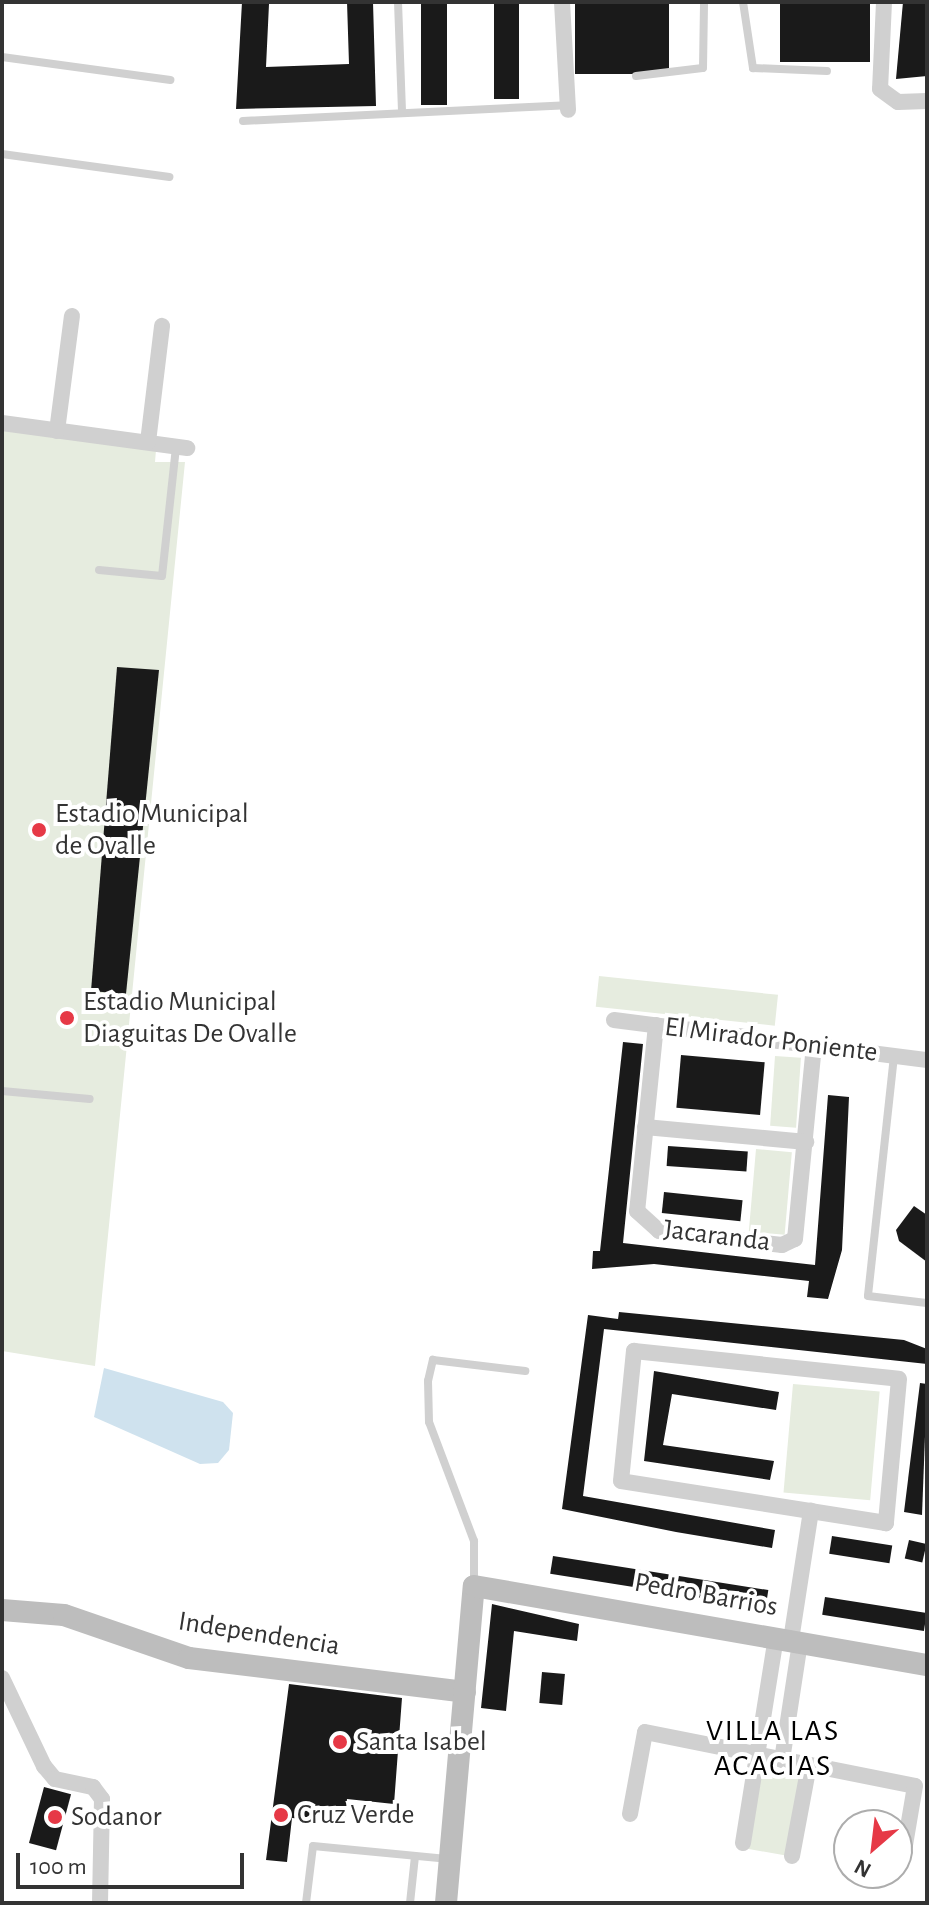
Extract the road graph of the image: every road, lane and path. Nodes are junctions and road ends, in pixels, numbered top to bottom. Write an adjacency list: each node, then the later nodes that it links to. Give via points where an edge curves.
1 (398, 2): 12 (lane)
2 (562, 2): 11 (street)
3 (704, 2): 8 (lane, via 703,68)
4 (743, 2): 7 (lane, via 753,68)
5 (884, 2): 10 (street, via 880,89 898,102)
6 (2, 57): 9 (lane)
7 (827, 71)
8 (636, 76)
9 (170, 80)
10 (927, 101)
11 (567, 108): 12 (lane)
12 (402, 113): 13 (lane)
13 (243, 121)
14 (2, 154): 15 (lane)
15 (169, 177)
16 (72, 316): 19 (street)
17 (162, 326): 20 (street)
18 (2, 423): 19 (street)
19 (57, 431): 20 (street)
20 (148, 442): 21 (street)
21 (182, 448): 22 (lane, via 162,576)
22 (99, 570)
23 (614, 1020): 24 (street, El Mirador Poniente)
24 (656, 1025): 25 (street, El Mirador Poniente); 30 (street, Jacaranda)
25 (814, 1045): 26 (street, El Mirador Poniente); 31 (street, Jacaranda)
26 (894, 1056): 27 (street, El Mirador Poniente); 32 (lane, via 868,1296)
27 (927, 1060)
28 (2, 1091): 29 (lane)
29 (90, 1099)
30 (645, 1127): 31 (street); 31 (street, Jacaranda, via 637,1211 646,1226 782,1245 798,1229)
31 (806, 1142)
32 (927, 1303)
33 (525, 1371): 35 (lane, via 433,1360 428,1381 429,1422 474,1541)
34 (811, 1511): 34 (street, via 621,1481 634,1351 899,1379 886,1523); 37 (street)
35 (474, 1586): 37 (main road, Pedro Barrios); 40 (main road)
36 (2, 1610): 40 (main road, Independencia, via 64,1615 189,1658)
37 (789, 1640): 38 (main road, Pedro Barrios); 41 (street); 42 (street)
38 (927, 1665)
39 (2, 1678): 50 (street, via 44,1766 55,1779 93,1787 102,1799)
40 (465, 1692): 49 (main road)
41 (758, 1755): 42 (street); 45 (street, via 645,1732); 46 (street)
42 (782, 1760): 43 (street)
43 (809, 1765): 44 (street, via 915,1786); 48 (street)
44 (911, 1809)
45 (630, 1814)
46 (743, 1843)
47 (415, 1856): 49 (lane); 51 (lane, via 313,1846); 52 (lane)
48 (792, 1856)
49 (450, 1859): 53 (main road)
50 (100, 1903)
51 (306, 1903)
52 (410, 1903)
53 (446, 1903)

